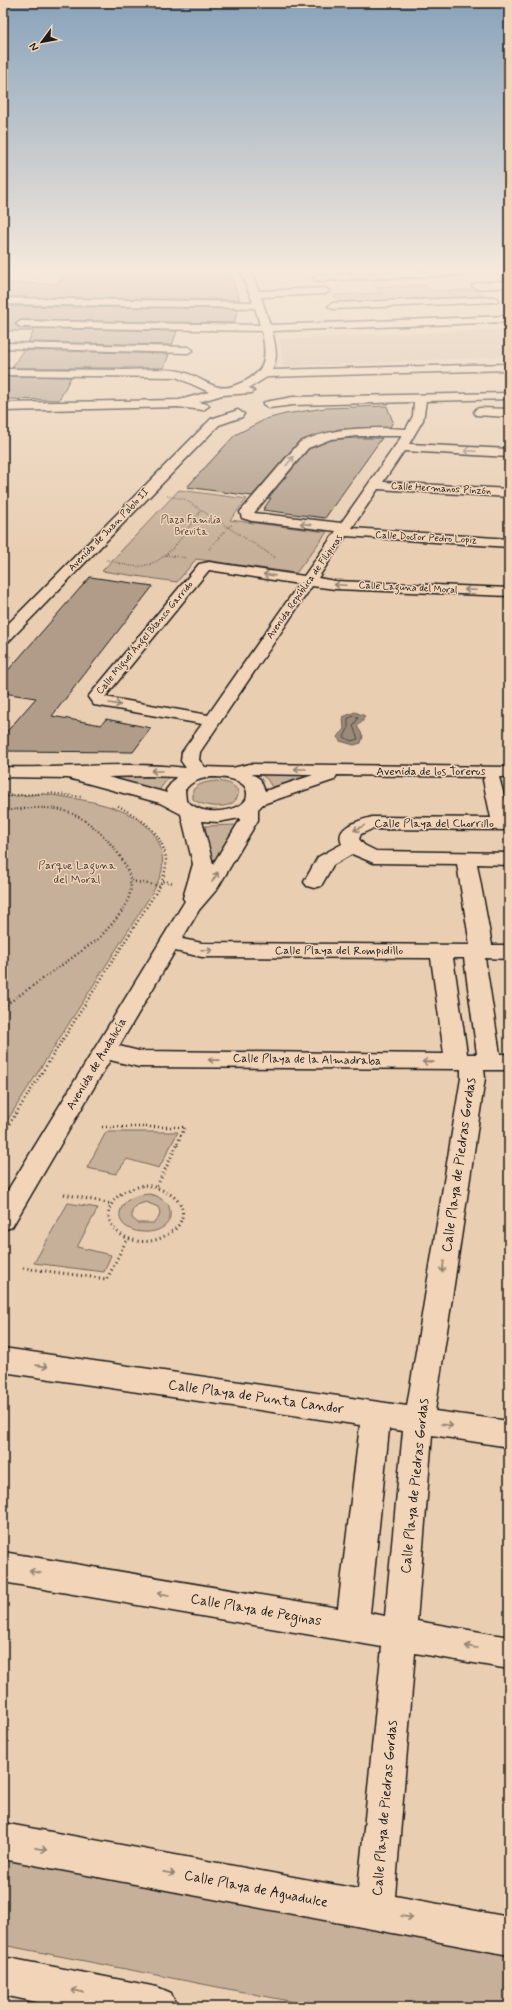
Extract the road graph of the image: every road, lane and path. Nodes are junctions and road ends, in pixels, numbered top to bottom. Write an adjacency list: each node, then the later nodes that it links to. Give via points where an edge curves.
1 (184, 363): 5 (street)
2 (270, 363): 6 (street)
3 (509, 367): 6 (street, via 282,374)
4 (3, 372): 5 (street)
5 (178, 374): 8 (street)
6 (260, 377): 7 (street); 10 (street)
7 (234, 390): 8 (street); 10 (street)
8 (217, 392): 12 (street)
9 (509, 396): 11 (street)
10 (264, 397): 11 (street, via 293,401); 16 (street, Avenida de Juan Pablo II, via 248,412)
11 (420, 398): 17 (street, Avenida República de Filipinas, via 420,417)
12 (202, 402): 13 (street); 16 (street)
13 (3, 407)
14 (480, 412): 15 (street)
15 (509, 413)
16 (215, 417): 33 (street, Avenida de Juan Pablo II)
17 (410, 433): 18 (street, Avenida República de Filipinas); 24 (street, one-way to 17, via 304,445 315,439 353,433)
18 (400, 447): 19 (street, one-way to 18); 20 (street, Avenida República de Filipinas)
19 (509, 453)
20 (374, 485): 21 (street, Calle Hermanos Pinzón); 26 (street, Avenida República de Filipinas)
21 (509, 493)
22 (164, 496): 23 (path, via 184,498)
23 (201, 510): 25 (path); 28 (path)
24 (247, 515): 25 (path); 26 (street, Calle Doctor Pedro Lopiz, one-way to 24)
25 (228, 527): 30 (path); 31 (path, via 292,569)
26 (344, 530): 27 (street, Calle Doctor Pedro Lopiz); 31 (street, Avenida República de Filipinas)
27 (509, 543)
28 (166, 555): 29 (path, via 155,563 143,566 130,566); 30 (path)
29 (103, 559)
30 (202, 564): 31 (street, one-way to 30); 34 (street, Calle Miguel Ángel Blanco Garrido, one-way to 34, via 96,697 100,701)
31 (311, 576): 32 (street, Calle Laguna del Moral, one-way to 31, via 335,584); 34 (street, Avenida República de Filipinas)
32 (509, 592)
33 (3, 638)
34 (213, 721): 39 (street, Avenida República de Filipinas, via 191,752 190,761)
35 (353, 771): 37 (street, Avenida de los Toreros); 40 (street, Avenida de los Toreros, one-way to 40, via 250,769); 44 (street, Avenida de los Toreros, via 317,778)
36 (3, 772): 38 (street)
37 (509, 772)
38 (68, 773): 39 (street, one-way to 38); 46 (street, Avenida de los Toreros, via 107,781)
39 (198, 773): 40 (street); 46 (street, Avenida de Andalucía, via 179,783 175,790 174,796)
40 (232, 773): 44 (street, via 250,781 255,787 257,793)
41 (492, 780): 48 (street)
42 (3, 796): 43 (path, via 49,793)
43 (88, 798)
44 (252, 804): 46 (street, Avenida de los Toreros, via 239,812 214,817); 55 (street, Avenida de Andalucía, one-way to 44, via 207,889 249,820)
45 (116, 805): 54 (path, via 133,813 152,828 164,847 167,870)
46 (183, 808): 55 (street, Avenida de Andalucía, via 203,864)
47 (3, 811): 52 (path, via 43,807 76,814 91,823 110,843 127,866)
48 (506, 824): 49 (street, Calle Playa del Chorrillo, one-way to 49, via 372,823 359,826 353,831 350,838)
49 (352, 846): 50 (street, via 361,853 374,857); 53 (street, via 325,861)
50 (466, 858): 51 (street); 58 (street)
51 (509, 859)
52 (131, 881): 54 (path); 60 (path, via 131,895 105,932 68,964 39,980)
53 (314, 882)
54 (160, 886): 64 (path)
55 (191, 907): 56 (street, Avenida de Andalucía)
56 (169, 943): 57 (street, Calle Playa del Rompidillo, one-way to 57, via 202,950); 61 (street, Avenida de Andalucía)
57 (441, 951): 58 (street, Calle Playa del Rompidillo); 62 (street)
58 (478, 951): 59 (street, Calle Playa del Rompidillo); 62 (street)
59 (509, 952)
60 (3, 1006)
61 (105, 1051): 62 (street, Calle Playa de la Almadraba, one-way to 61, via 139,1059); 68 (street, Avenida de Andalucía)
62 (482, 1062): 73 (street, Calle Playa de Piedras Gordas, one-way to 73, via 473,1078)
63 (102, 1127): 65 (path, via 185,1127)
64 (3, 1134)
65 (157, 1186): 67 (path, via 133,1187 122,1192); 69 (path, via 168,1190 181,1205 180,1223 163,1238 139,1242)
66 (64, 1194): 67 (path)
67 (112, 1204): 69 (path, via 108,1217 111,1226)
68 (3, 1220)
69 (127, 1239): 70 (path, via 107,1279)
70 (23, 1268)
71 (3, 1360): 72 (street, Calle Playa de Punta Candor, one-way to 72)
72 (376, 1415): 73 (street, Calle Playa de Punta Candor); 76 (street)
73 (419, 1421): 74 (street, Calle Playa de Punta Candor, one-way to 74); 77 (street, Calle Playa de Piedras Gordas)
74 (509, 1434)
75 (3, 1567): 76 (street, Calle Playa de Peginas, one-way to 75)
76 (352, 1626): 77 (street, Calle Playa de Peginas)
77 (400, 1634): 78 (street, Calle Playa de Peginas, one-way to 77); 80 (street, Calle Playa de Piedras Gordas)
78 (509, 1653)
79 (3, 1841): 80 (street, Calle Playa de Aguadulce, one-way to 80)
80 (375, 1911): 81 (street, Calle Playa de Aguadulce, one-way to 81)
81 (509, 1936)
82 (3, 1976): 83 (street, one-way to 82)
83 (156, 2007)

